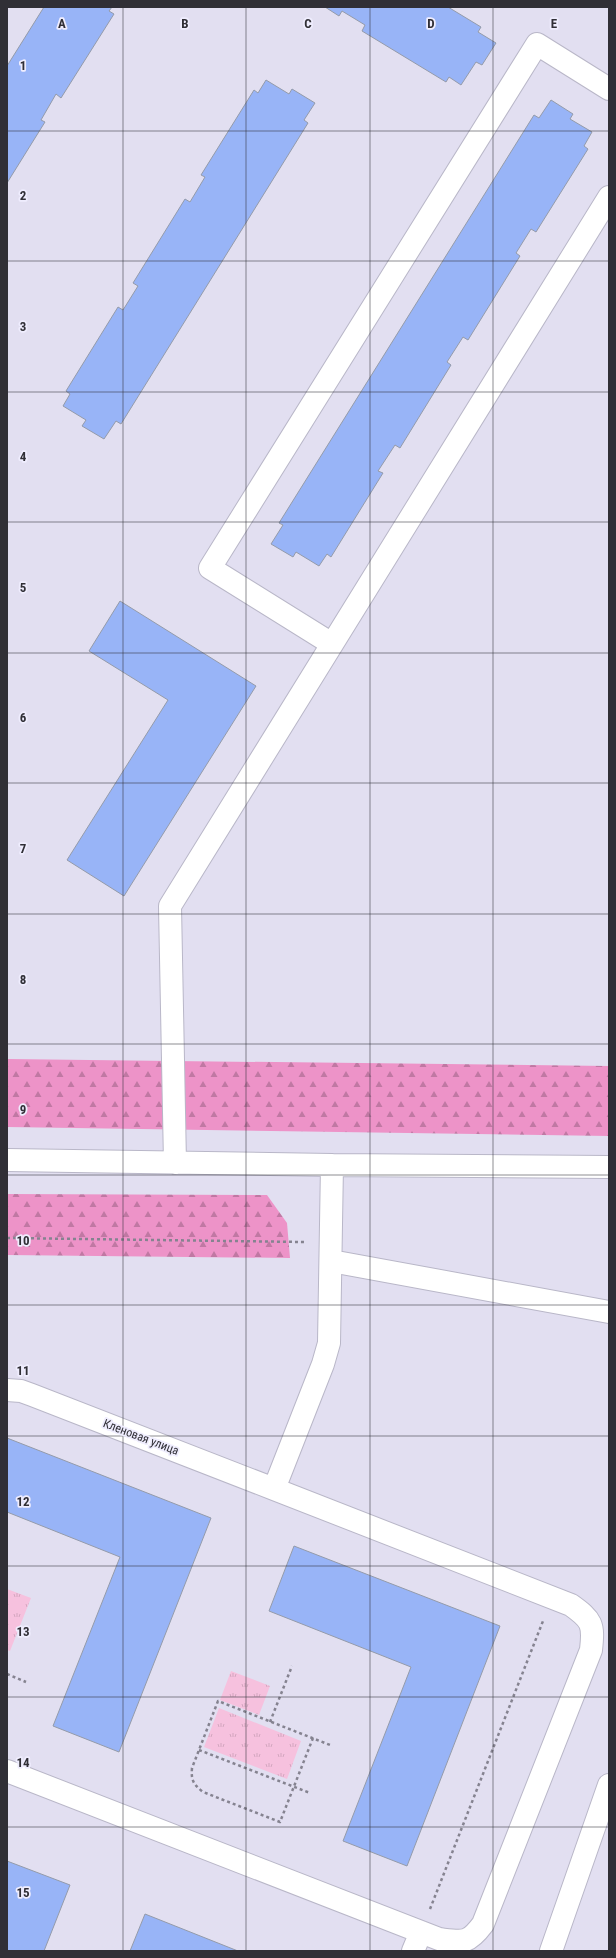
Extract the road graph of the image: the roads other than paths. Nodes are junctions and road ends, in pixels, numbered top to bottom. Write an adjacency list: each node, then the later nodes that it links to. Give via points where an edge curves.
1 (609, 89): 3 (street, via 537,44 210,568)
2 (609, 197): 3 (street)
3 (332, 644): 5 (street, via 170,906)
4 (7, 1160): 5 (street)
5 (175, 1163): 6 (street)
6 (332, 1165): 7 (street); 8 (street)
7 (609, 1167)
8 (331, 1252): 9 (street); 11 (street, via 329,1343)
9 (609, 1312)
10 (7, 1390): 11 (street, Кленовая улица, via 32,1395)
11 (274, 1489): 14 (street, Кленовая улица, via 571,1605 587,1616 593,1632 591,1650 483,1924 472,1938 459,1942 439,1939)
12 (7, 1770): 14 (street, Кленовая улица)
13 (609, 1785): 15 (street)
14 (417, 1941)
15 (550, 1951)

